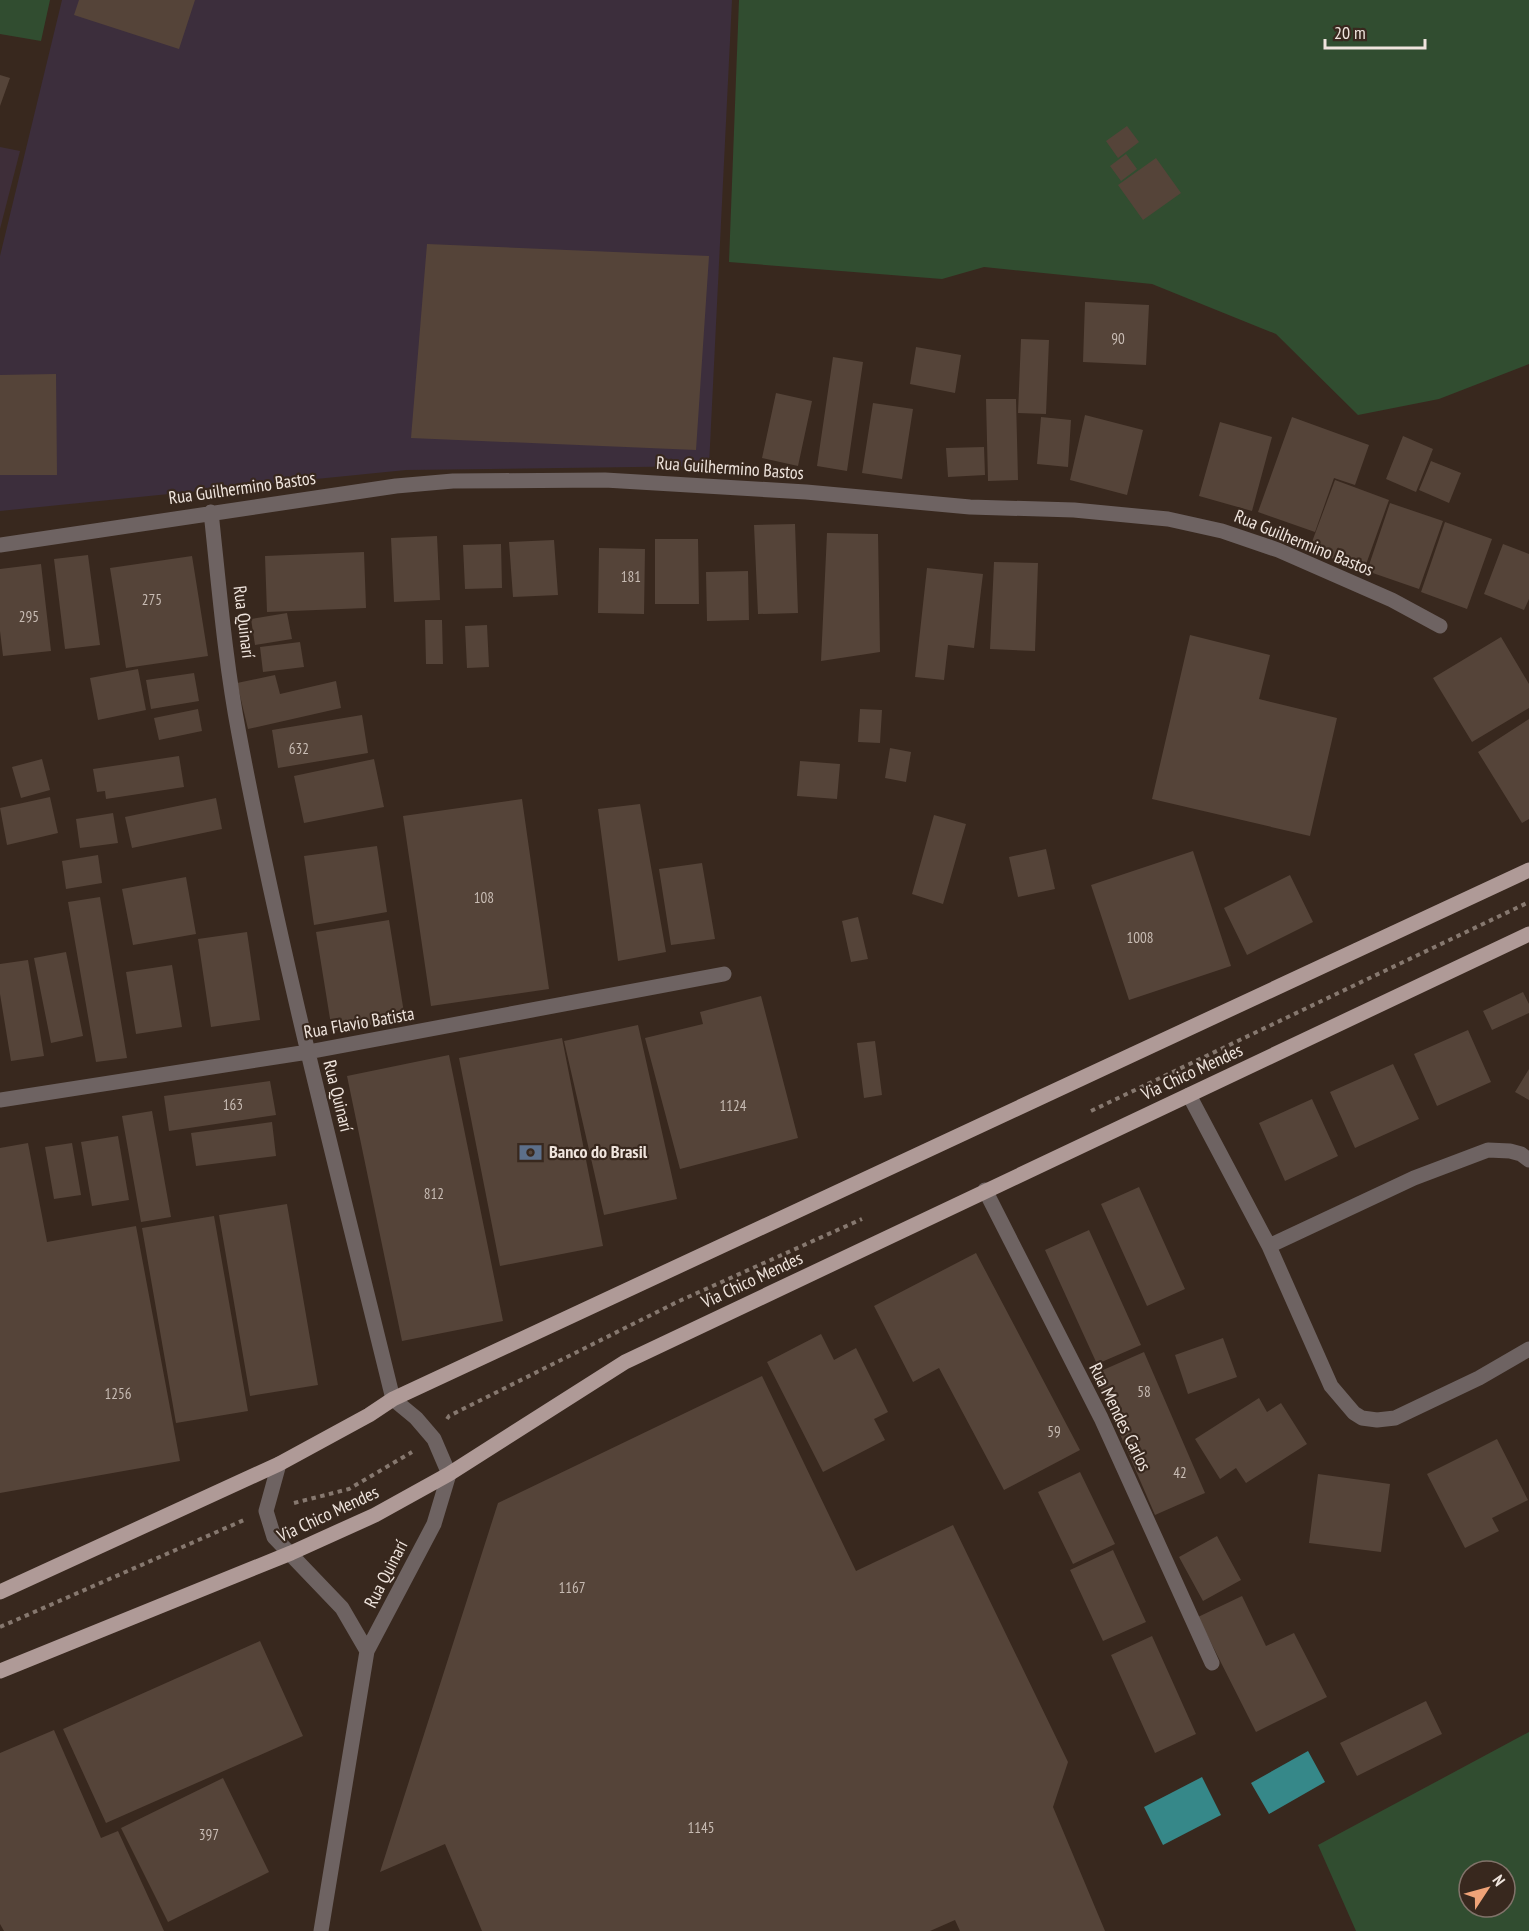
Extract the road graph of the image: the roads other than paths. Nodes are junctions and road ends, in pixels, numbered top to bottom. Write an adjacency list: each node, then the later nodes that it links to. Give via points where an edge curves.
1 (212, 512): 2 (street, Rua Guilhermino Bastos); 3 (street, Rua Guilhermino Bastos, via 396,486 494,480 616,481 970,507 1074,510 1168,519 1222,531 1361,586); 7 (street, Rua Quinarí, via 238,732)
2 (0, 545)
3 (1440, 627)
4 (1529, 870): 14 (main road)
5 (1529, 934): 8 (main road, Via Chico Mendes)
6 (724, 974): 7 (street, Rua Flavio Batista)
7 (308, 1052): 9 (street, Rua Flavio Batista); 14 (street, Rua Quinarí)
8 (1189, 1095): 11 (main road, Via Chico Mendes); 12 (street)
9 (0, 1100)
10 (1529, 1160): 12 (street, via 1510,1151 1488,1150 1414,1178)
11 (985, 1190): 16 (main road, Via Chico Mendes, via 625,1362); 20 (street, Rua Mendes Carlos, via 1101,1418)
12 (1269, 1246): 13 (street, via 1332,1386 1362,1418 1395,1418)
13 (1529, 1349)
14 (393, 1399): 15 (main road); 16 (street, via 434,1439)
15 (279, 1464): 17 (street, Rua Quinarí, via 266,1511 274,1537); 18 (main road)
16 (449, 1474): 17 (main road, Via Chico Mendes, via 375,1515); 19 (street, Rua Quinarí, via 434,1524)
17 (291, 1553): 19 (street, Rua Quinarí, via 342,1608); 21 (main road, Via Chico Mendes)
18 (0, 1592)
19 (367, 1651): 22 (street, Rua Quinarí)
20 (1212, 1664)
21 (0, 1671)
22 (321, 1931)

